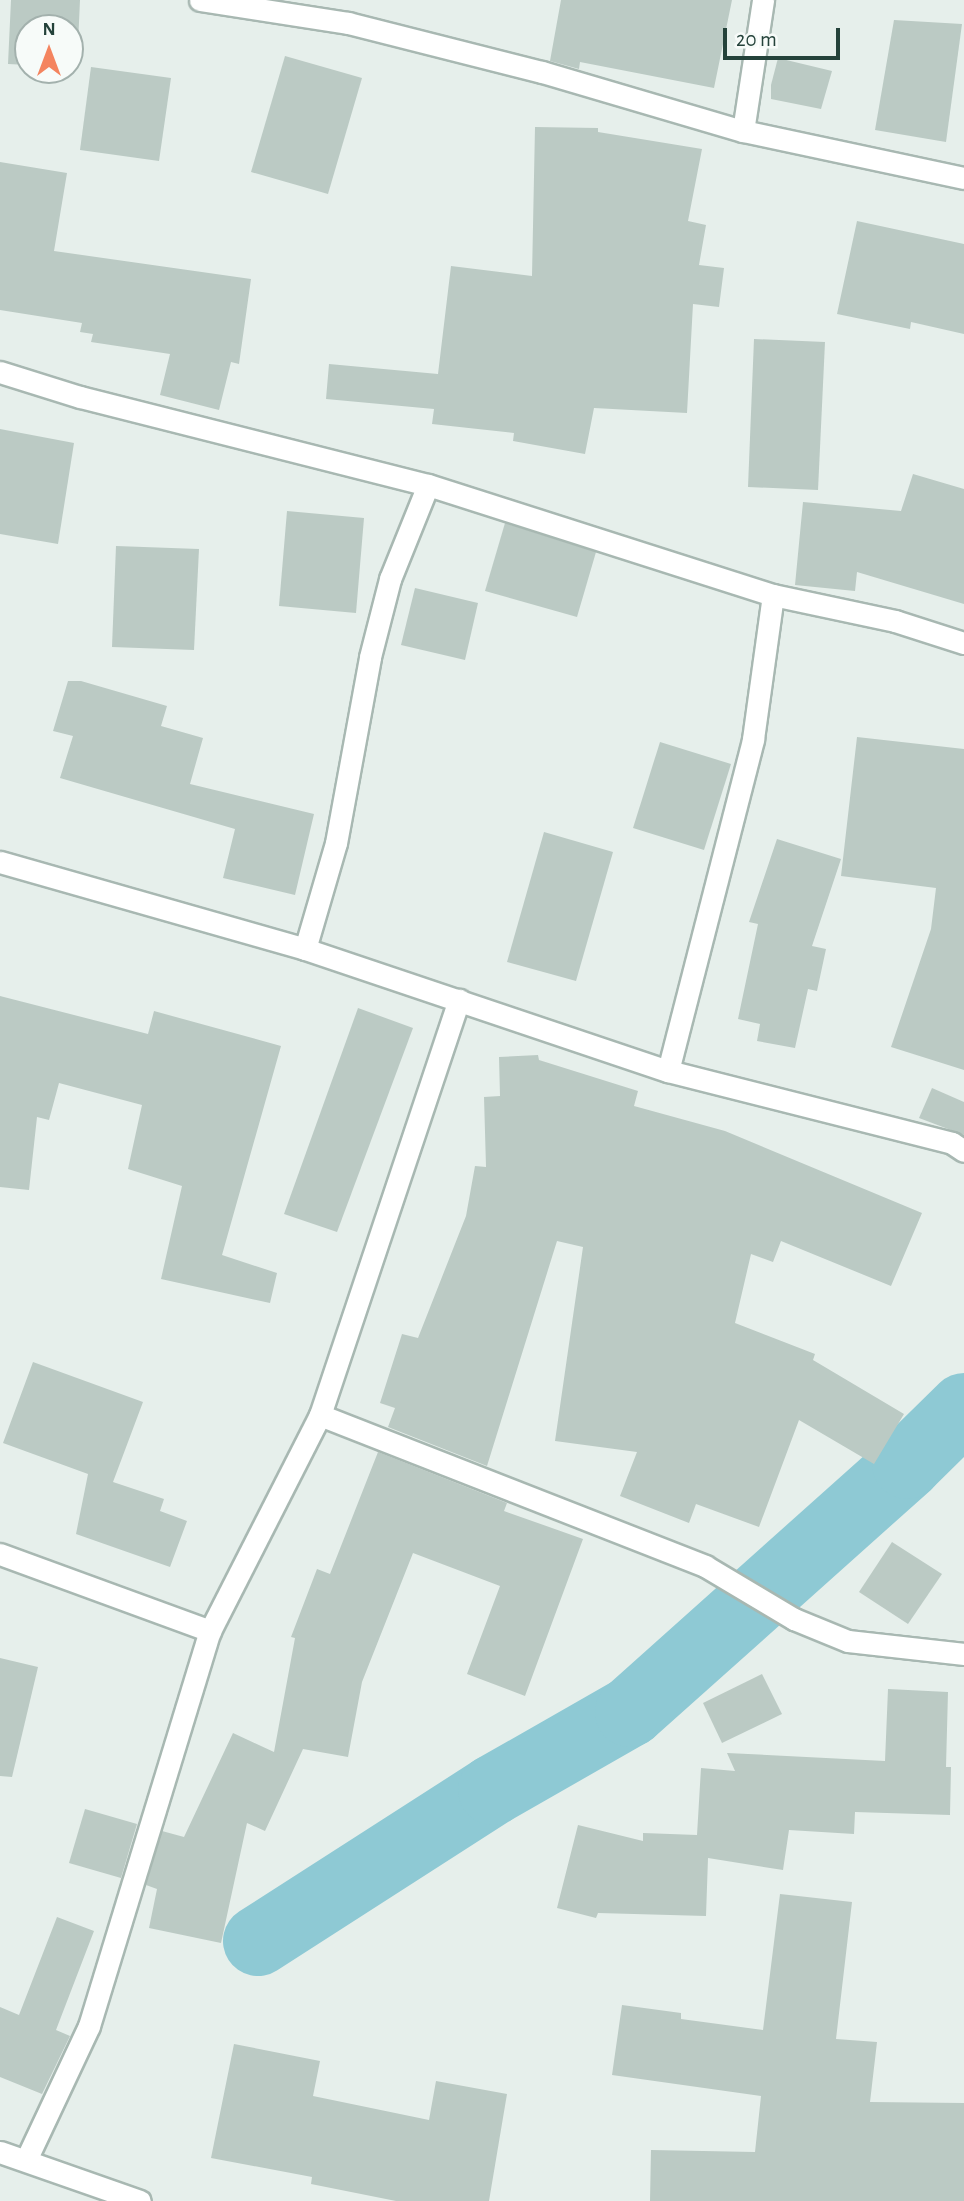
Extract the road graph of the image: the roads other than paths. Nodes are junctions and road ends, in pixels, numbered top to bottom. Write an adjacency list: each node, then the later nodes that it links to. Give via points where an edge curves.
1 (200, 0): 3 (street, via 348,23 542,72)
2 (763, 0): 3 (street)
3 (743, 131): 4 (street)
4 (964, 178)
5 (0, 372): 6 (street, via 80,397)
6 (428, 485): 7 (street); 10 (street, via 383,605 336,843)
7 (773, 595): 8 (street, via 895,621); 12 (street, via 753,739)
8 (964, 643)
9 (0, 862): 10 (street)
10 (304, 949): 11 (street)
11 (459, 1000): 12 (street); 14 (street)
12 (668, 1071): 13 (street, via 952,1143)
13 (964, 1151)
14 (320, 1415): 16 (street); 17 (street, via 705,1566 794,1619 848,1641)
15 (0, 1554): 16 (street)
16 (210, 1632): 19 (street, via 89,2026)
17 (964, 1654)
18 (0, 2152): 19 (street)
19 (26, 2160): 20 (street)
20 (140, 2201)

